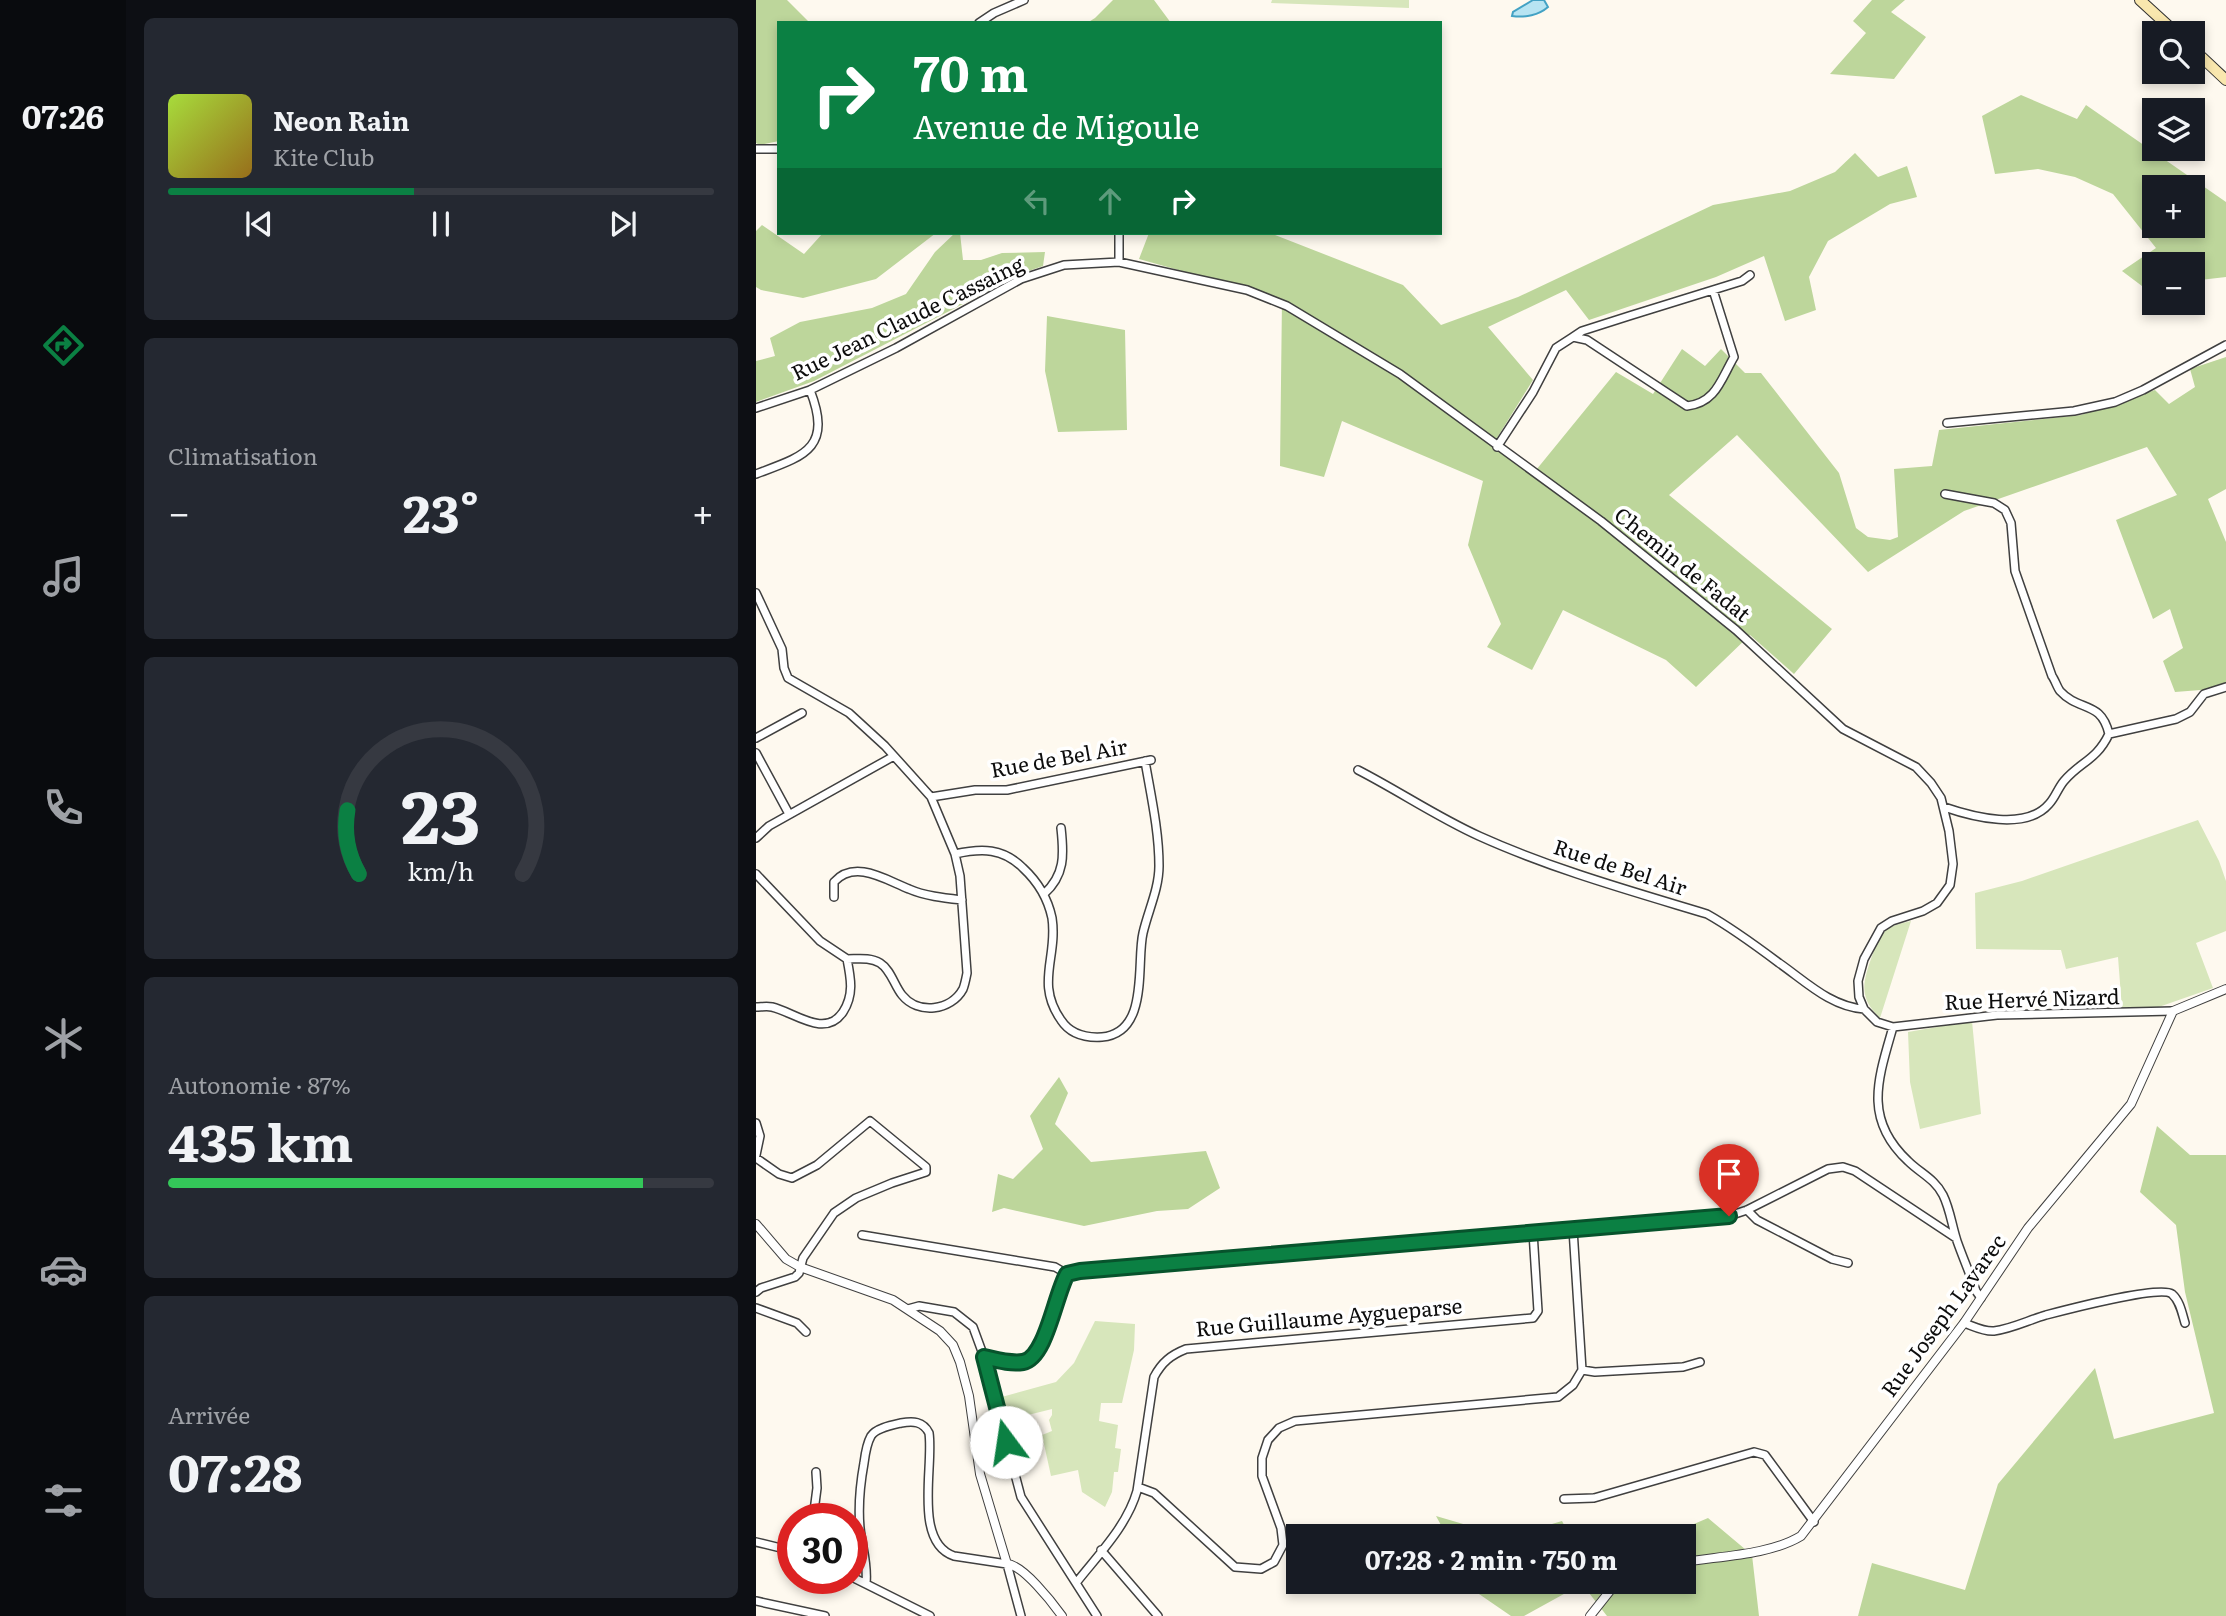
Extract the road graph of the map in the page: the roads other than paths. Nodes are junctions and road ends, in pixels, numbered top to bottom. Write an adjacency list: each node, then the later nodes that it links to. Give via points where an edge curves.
1 (1024, 0): 3 (street)
2 (2140, 0): 4 (main road)
3 (982, 21)
4 (2163, 21)
5 (2205, 60): 6 (main road)
6 (2226, 80)
7 (756, 149): 8 (street)
8 (777, 149)
9 (1119, 235): 10 (street)
10 (1119, 262): 15 (street, Rue Jean Claude Cassaing, via 1064,265 1021,279); 18 (street, Chemin de Fadat, via 1247,290 1287,306 1400,374)
11 (1750, 275): 12 (street)
12 (1713, 290): 13 (street); 13 (street, via 1734,356 1710,398 1700,405 1687,406 1587,340)
13 (1573, 337): 18 (street, via 1556,348)
14 (2226, 345): 17 (street, via 2115,402 2074,411)
15 (810, 390): 16 (street, Rue Jean Claude Cassaing); 19 (street, via 819,426 811,447)
16 (756, 408)
17 (1947, 423)
18 (1497, 447): 30 (street, Chemin de Fadat, via 1601,521 1736,630 1843,729 1916,767)
19 (756, 474)
20 (1945, 494): 24 (street, via 1994,503 2005,510 2011,523 2015,571 2052,676 2061,692 2098,711)
21 (756, 593): 27 (street, via 782,649 789,678 849,713)
22 (2226, 687): 24 (street, via 2204,694 2190,712 2176,719)
23 (802, 713): 25 (street)
24 (2109, 734): 30 (street, via 2101,751 2065,780 2048,806 2034,816 1991,819)
25 (756, 737)
26 (756, 754): 31 (street)
27 (894, 756): 29 (street); 31 (street)
28 (1358, 770): 42 (street, Rue de Bel Air, via 1482,837 1707,914 1829,998)
29 (931, 797): 34 (street); 36 (street, Rue de Bel Air, via 1007,790 1148,760 1159,868 1142,936 1139,995 1123,1028 1107,1037 1079,1035 1064,1026 1052,1008 1047,983 1052,917)
30 (1944, 807): 42 (street, Chemin de Fadat, via 1952,846 1950,885 1937,903 1881,928 1858,981)
31 (789, 814): 33 (street)
32 (1061, 828): 36 (street, via 1063,863 1059,877)
33 (756, 838)
34 (955, 855): 36 (street, via 984,849 1002,853 1030,874); 38 (street)
35 (756, 874): 39 (street, via 820,941)
36 (1044, 894)
37 (834, 897): 38 (street, via 834,882 840,875 860,872 878,874 910,890)
38 (962, 900): 39 (street, via 967,973 963,988 944,1006 929,1009 915,1005 902,996 881,964 866,958)
39 (848, 959): 41 (street, via 850,1001 838,1019 809,1023 773,1007)
40 (2226, 989): 43 (street)
41 (756, 1007)
42 (1864, 1009): 44 (street, via 1877,1022)
43 (2173, 1011): 44 (street, Rue Hervé Nizard, via 1997,1015); 59 (street, Rue Joseph Lavarec, via 2131,1104 2036,1217)
44 (1893, 1027): 47 (street, via 1879,1070 1880,1116 1887,1138 1932,1180)
45 (756, 1123): 46 (street, via 760,1136)
46 (756, 1157): 56 (street, via 792,1178 817,1165 870,1121 926,1167 921,1175 892,1182 834,1213)
47 (1946, 1205): 50 (street); 54 (street)
48 (1747, 1210): 50 (street, via 1828,1169 1843,1167); 51 (street, via 1729,1216); 55 (street, via 1757,1220)
49 (756, 1224): 56 (street, via 786,1259)
50 (1936, 1224): 54 (street)
51 (1573, 1229): 52 (street); 67 (street)
52 (1533, 1233): 57 (street); 69 (street, Rue Guillaume Aygueparse, via 1538,1311 1533,1318 1186,1349 1173,1354 1154,1377)
53 (862, 1235): 57 (street, via 1055,1267)
54 (1956, 1238): 59 (street)
55 (1848, 1263)
56 (800, 1267): 58 (street, via 795,1277); 61 (street)
57 (1067, 1274): 65 (street, via 1034,1357 1013,1362)
58 (758, 1289)
59 (1981, 1298): 62 (street, Rue Joseph Lavarec)
60 (756, 1308): 64 (street, via 797,1323)
61 (908, 1308): 65 (street, via 927,1307 962,1316 973,1327); 78 (street, via 947,1338 960,1362 980,1474)
62 (1964, 1323): 63 (street, via 1995,1331 2047,1315 2164,1291 2180,1305); 73 (street, Rue Joseph Lavarec)
63 (2185, 1323)
64 (806, 1332)
65 (984, 1357): 79 (street, via 1021,1497)
66 (1700, 1362): 67 (street, via 1683,1367)
67 (1582, 1370): 69 (street, via 1558,1397 1295,1421 1279,1428 1268,1440 1262,1476 1282,1528 1283,1545 1274,1562 1261,1569 1236,1567 1154,1493)
68 (816, 1472): 71 (street)
69 (1138, 1487): 76 (street, Rue Guillaume Aygueparse, via 1133,1506)
70 (1564, 1499): 73 (street, via 1594,1498 1754,1452 1765,1455)
71 (815, 1503)
72 (859, 1503): 78 (street, via 871,1436 894,1424 921,1423 929,1433 928,1511 936,1542 954,1556)
73 (1814, 1522): 77 (street, Rue Joseph Lavarec, via 1789,1544)
74 (756, 1542): 75 (street)
75 (777, 1547)
76 (1101, 1550): 79 (street, Rue Guillaume Aygueparse); 88 (street)
77 (1696, 1560)
78 (1007, 1563): 85 (street); 86 (street, via 1026,1574)
79 (1076, 1583): 87 (street)
80 (868, 1584): 84 (street)
81 (1608, 1594): 89 (street)
82 (756, 1601): 83 (street)
83 (825, 1616)
84 (930, 1616)
85 (1021, 1616)
86 (1062, 1616)
87 (1097, 1616)
88 (1158, 1616)
89 (1590, 1616)

